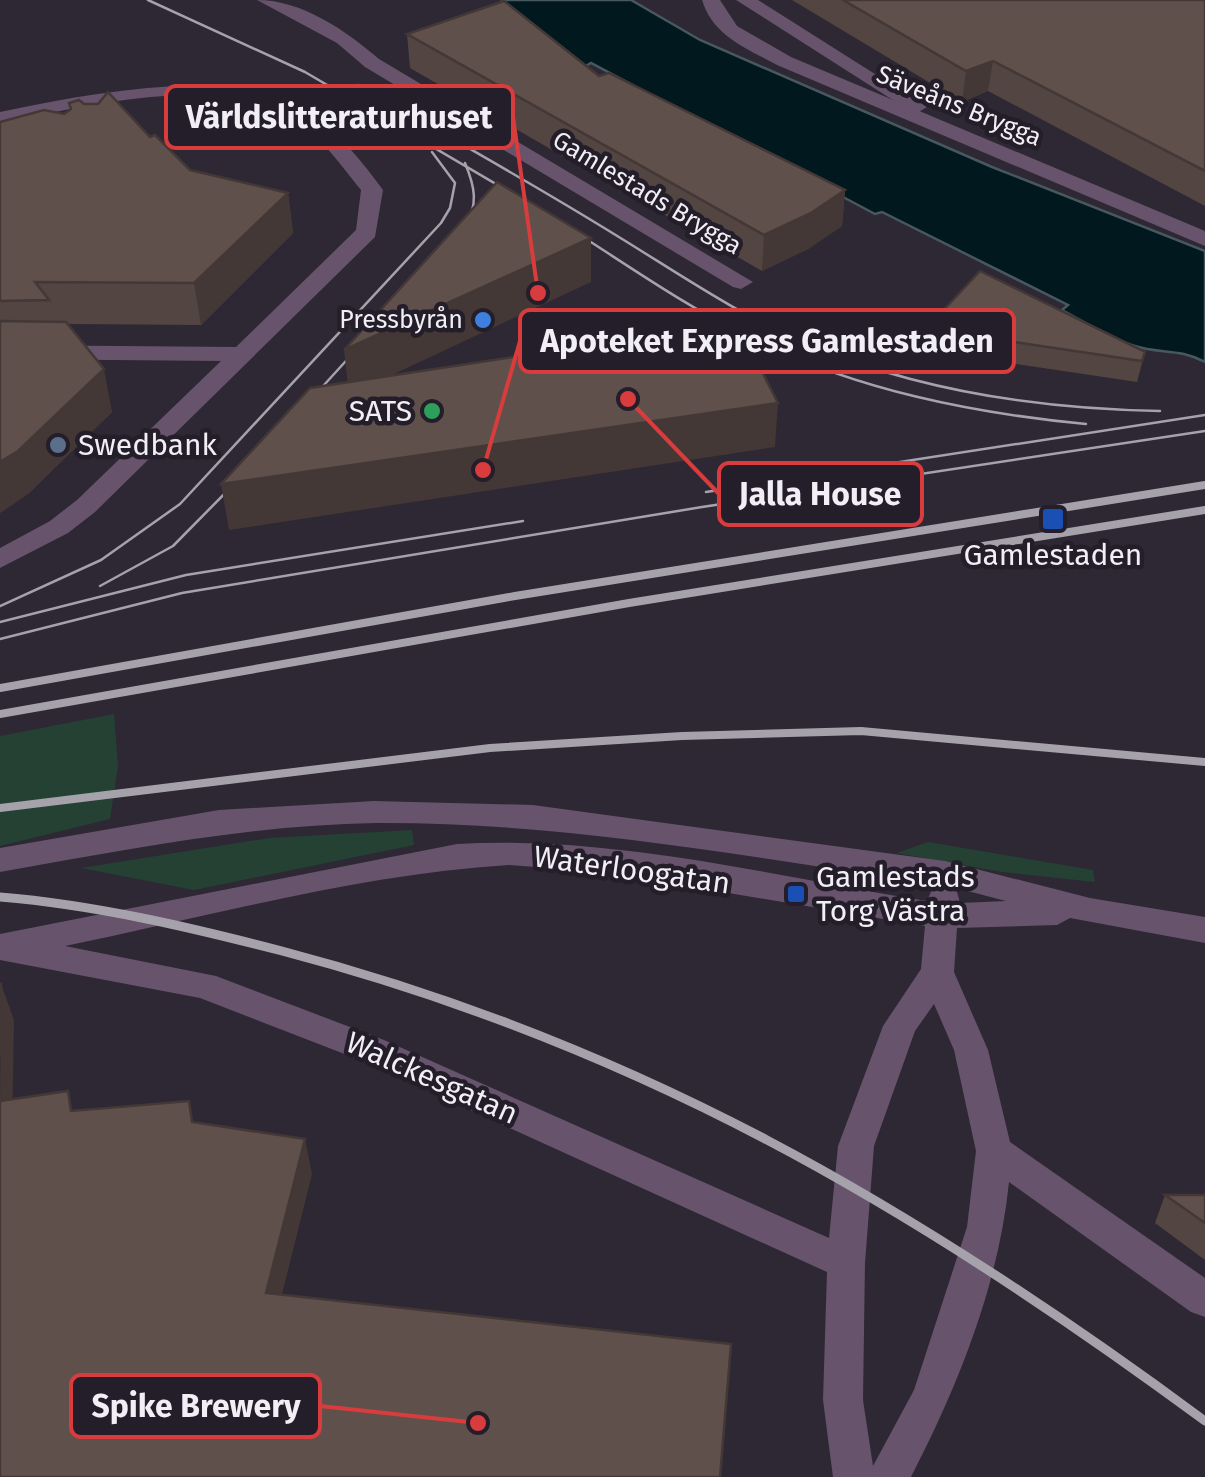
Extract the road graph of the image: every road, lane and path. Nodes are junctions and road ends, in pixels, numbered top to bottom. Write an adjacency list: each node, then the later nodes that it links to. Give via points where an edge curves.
1 (266, 0): 11 (street, Gamlestads Brygga, via 344,39 372,63)
2 (711, 0): 10 (street, Säveåns Brygga, via 730,30 784,61)
3 (745, 0): 5 (street)
4 (73, 103): 6 (street); 8 (street); 13 (street, via 168,92 255,95 302,115 372,190 367,232)
5 (917, 107)
6 (32, 111): 7 (street); 9 (street)
7 (0, 118)
8 (90, 125)
9 (54, 134)
10 (1205, 239)
11 (741, 282)
12 (0, 352): 13 (street)
13 (246, 354): 14 (street, via 86,506)
14 (0, 559)
15 (0, 860): 16 (street, Waterloogatan, via 218,822 374,812 533,816)
16 (946, 873): 17 (street, Waterloogatan); 18 (street)
17 (1090, 911): 18 (street, Waterloogatan); 19 (street, Waterloogatan)
18 (943, 916): 20 (street, Waterloogatan, via 604,860 509,853 377,869); 21 (street)
19 (1205, 930)
20 (0, 947): 23 (street, Walckesgatan, via 204,985 372,1050)
21 (937, 972): 22 (street, via 971,1050); 23 (street, via 900,1026 856,1146)
22 (994, 1151): 24 (street); 26 (street, via 986,1227 955,1326 932,1396)
23 (846, 1263): 25 (street, via 842,1400)
24 (1205, 1300)
25 (854, 1477)
26 (889, 1477)

